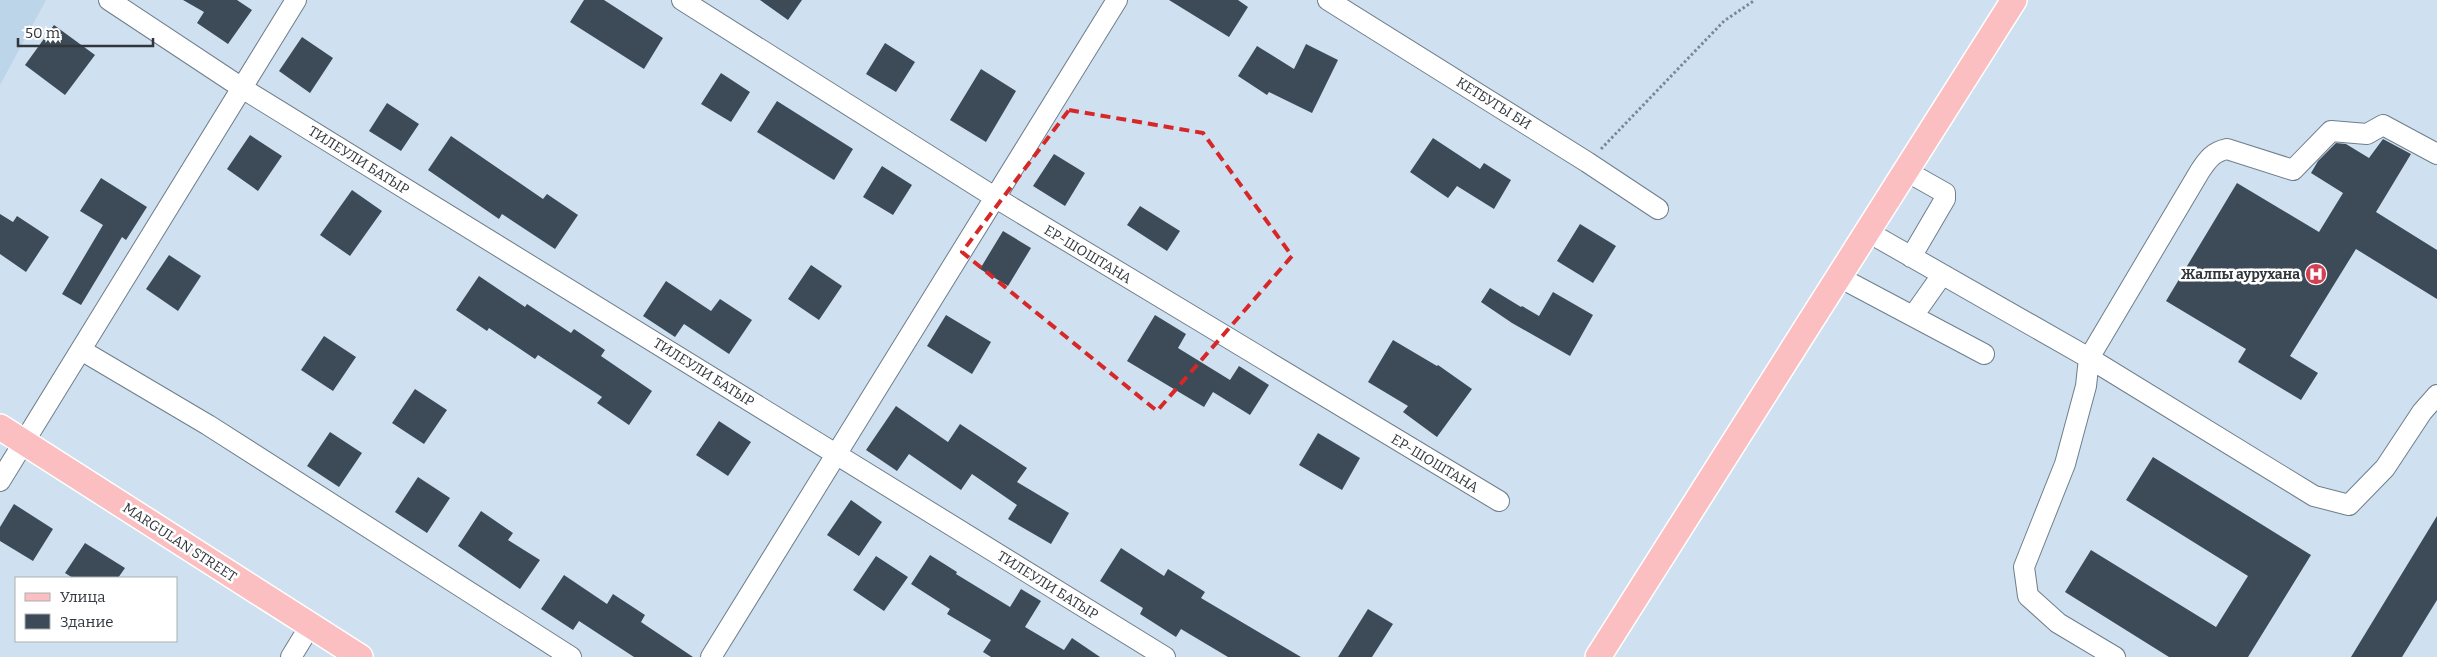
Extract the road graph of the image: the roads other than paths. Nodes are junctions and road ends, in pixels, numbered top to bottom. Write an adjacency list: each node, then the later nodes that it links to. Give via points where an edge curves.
1 (109, 0): 7 (street, ТИЛЕУЛИ БАТЫР)
2 (296, 0): 7 (street)
3 (682, 0): 10 (street, ЕР-ШОШТАНА)
4 (1117, 0): 10 (street)
5 (1328, 0): 11 (street, КЕТБУГЫ БИ)
6 (2014, 0): 9 (main road)
7 (242, 88): 17 (street); 23 (street, ТИЛЕУЛИ БАТЫР)
8 (2437, 154): 19 (street, via 2383,125 2367,134 2331,131 2293,170 2227,149 2218,151 2200,171)
9 (1906, 171): 12 (main road); 13 (street, via 1945,193)
10 (996, 198): 23 (street); 25 (street, ЕР-ШОШТАНА)
11 (1658, 209)
12 (1868, 232): 13 (street); 15 (main road)
13 (1911, 257): 14 (street)
14 (1942, 276): 16 (street); 19 (street)
15 (1839, 277): 16 (street); 32 (main road)
16 (1913, 316): 18 (street)
17 (81, 350): 22 (street); 29 (street, via 208,425)
18 (1984, 354)
19 (2089, 358): 20 (street, via 2314,496 2349,505 2385,468); 33 (street, via 2086,386 2065,464 2024,567 2028,596 2058,623)
20 (2437, 395)
21 (0, 427): 22 (main road, MARGULAN STREET)
22 (24, 443): 24 (street); 26 (main road, MARGULAN STREET)
23 (837, 454): 30 (street); 31 (street, ТИЛЕУЛИ БАТЫР)
24 (0, 481)
25 (1499, 501)
26 (310, 626): 27 (street); 28 (main road, MARGULAN STREET)
27 (291, 657)
28 (360, 657)
29 (571, 657)
30 (711, 657)
31 (1164, 657)
32 (1598, 657)
33 (2115, 657)

